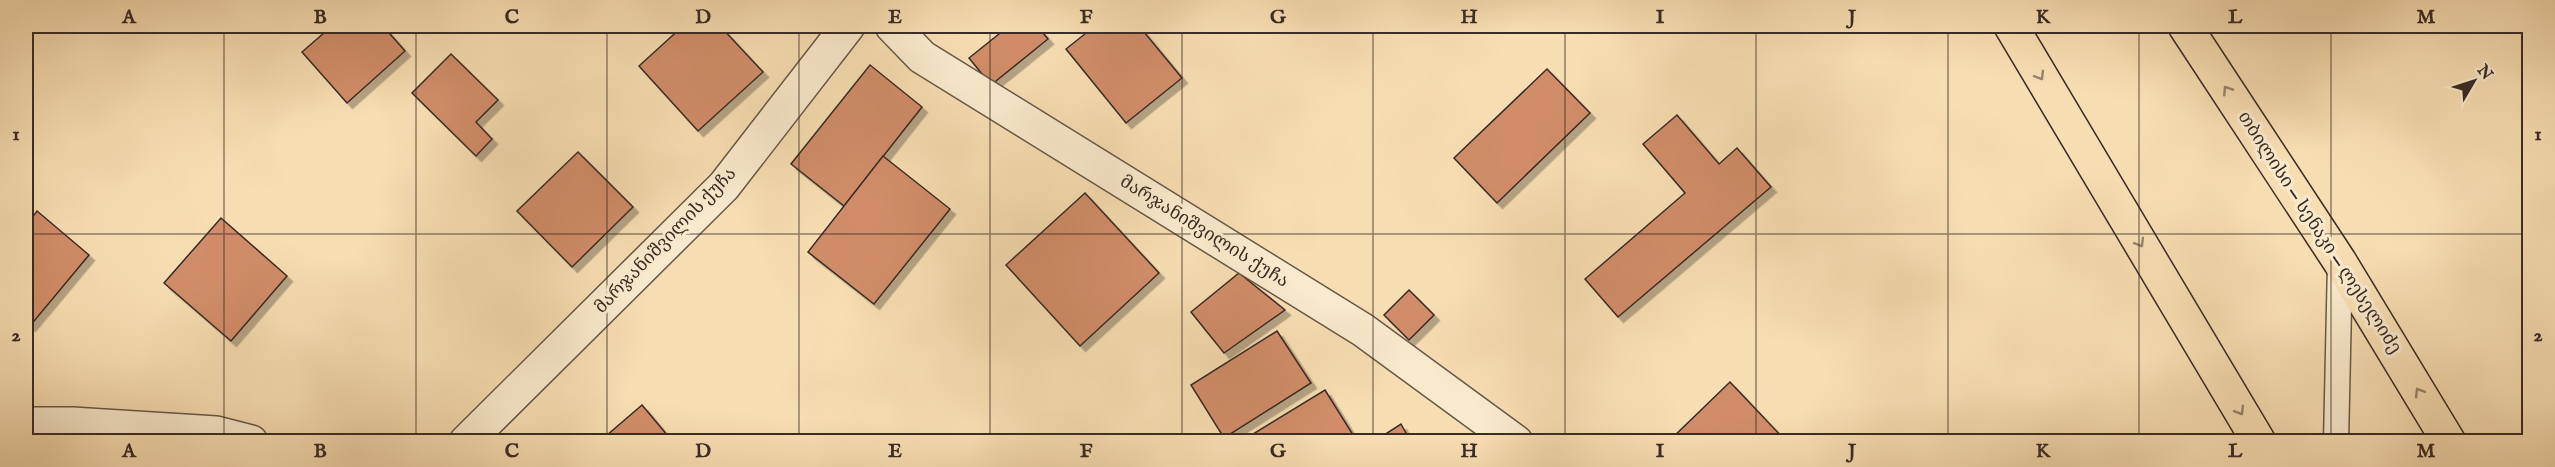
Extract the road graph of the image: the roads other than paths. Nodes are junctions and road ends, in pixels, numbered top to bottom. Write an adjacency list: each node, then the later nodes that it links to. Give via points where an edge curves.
1 (848, 26): 8 (street, მარჯანიშვილის ქუჩა, via 724,186)
2 (892, 26): 9 (street, მარჯანიშვილის ქუჩა, via 922,57 1363,330)
3 (2010, 26): 10 (highway, one-way to 10)
4 (2185, 26): 5 (highway, თბილისი — სენაკი — ლესელიძე, one-way to 4)
5 (2340, 262): 11 (lane); 12 (highway, თბილისი — სენაკი — ლესელიძე, one-way to 5)
6 (26, 424): 7 (street, via 216,433)
7 (251, 441)
8 (466, 441)
9 (1516, 441)
10 (2259, 441)
11 (2336, 441)
12 (2450, 441)

